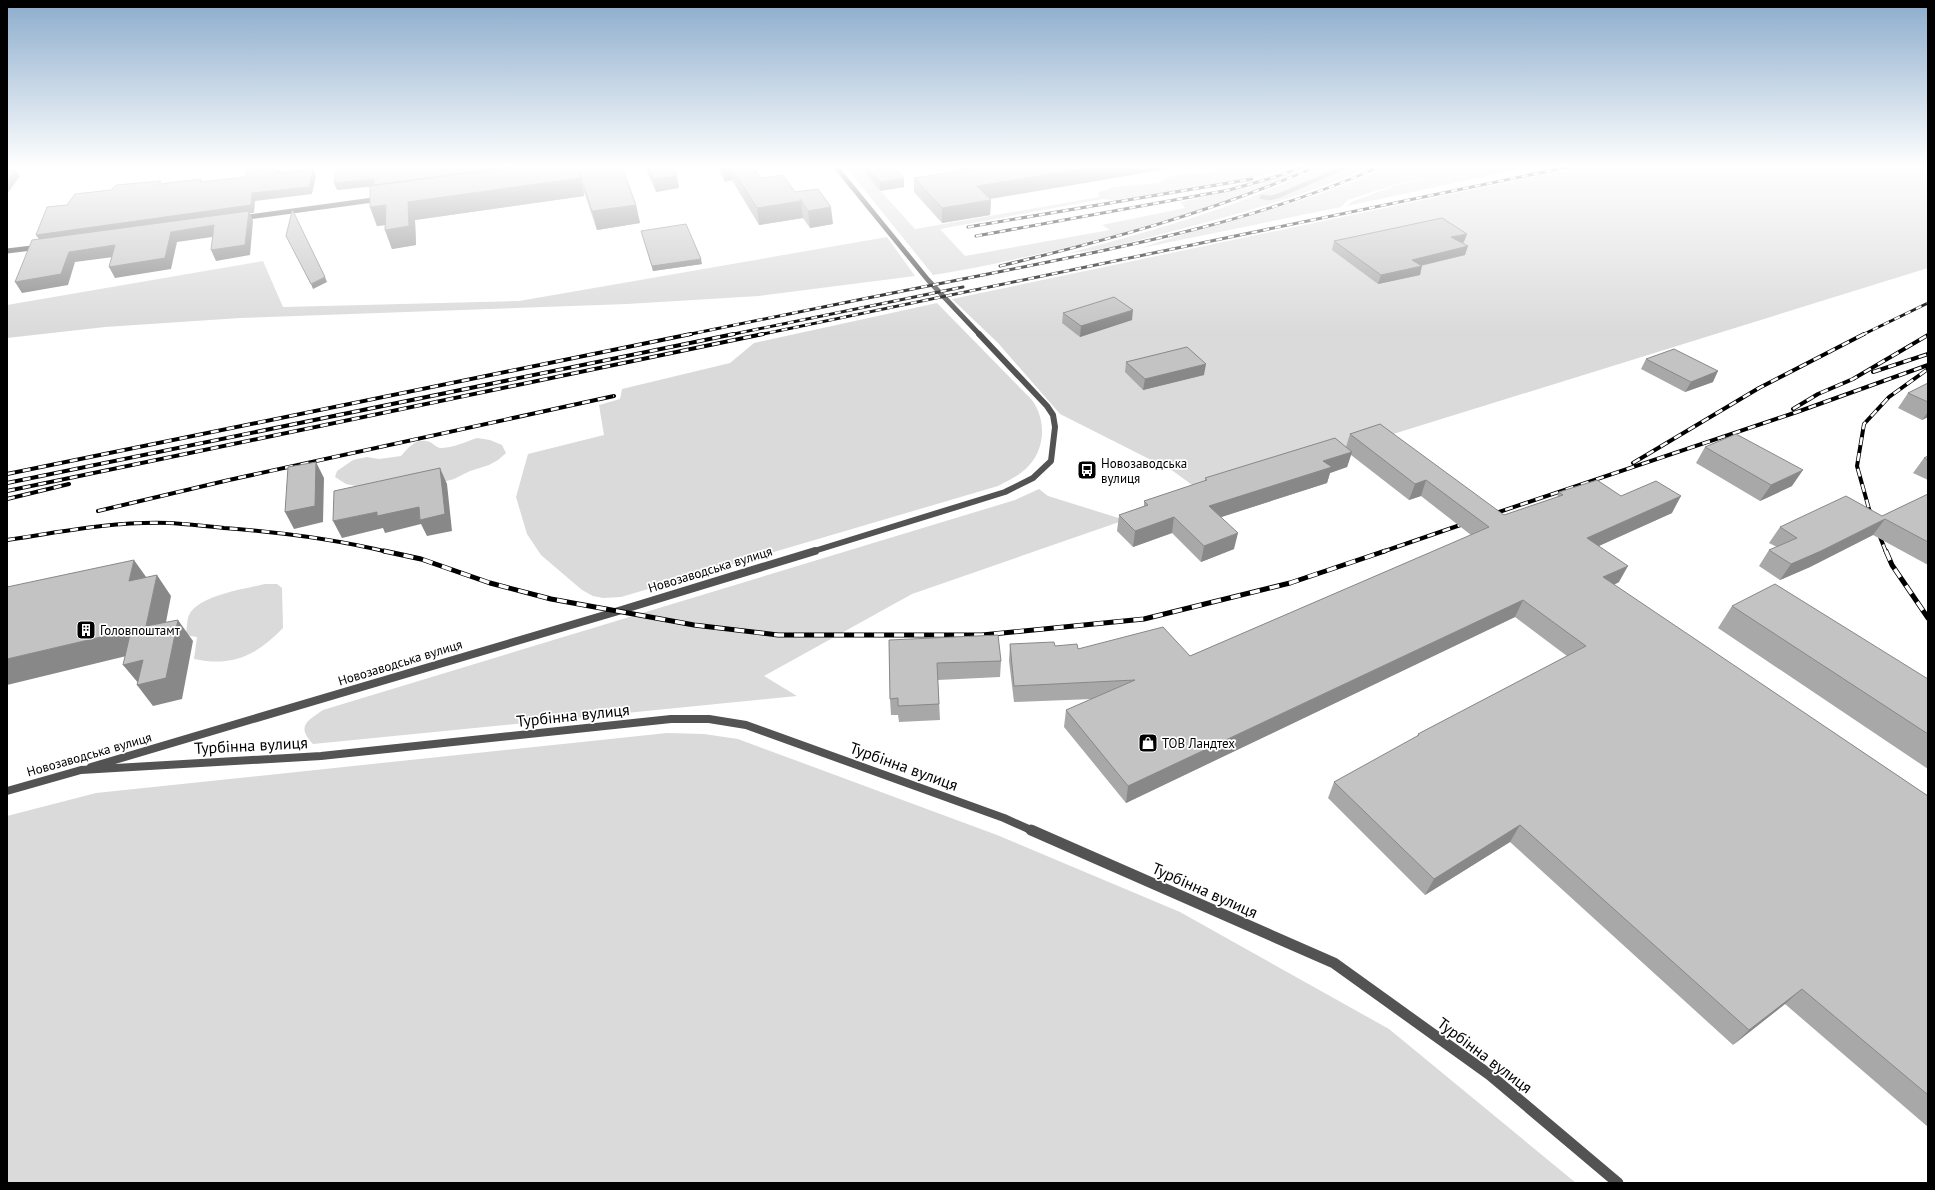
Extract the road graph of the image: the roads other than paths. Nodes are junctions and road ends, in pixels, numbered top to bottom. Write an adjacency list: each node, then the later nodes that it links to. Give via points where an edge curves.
1 (881, 223): 4 (street, Новозаводська вулиця, via 928,280 1053,415 1054,444 1051,461 1033,478 1005,492 615,612)
2 (46, 246): 3 (street)
3 (7, 251)
4 (81, 770): 5 (street, Новозаводська вулиця); 6 (street, Турбінна вулиця, via 320,756 671,719 709,719 746,725 1004,818 1334,963 1490,1075)
5 (7, 791)
6 (1618, 1183)

